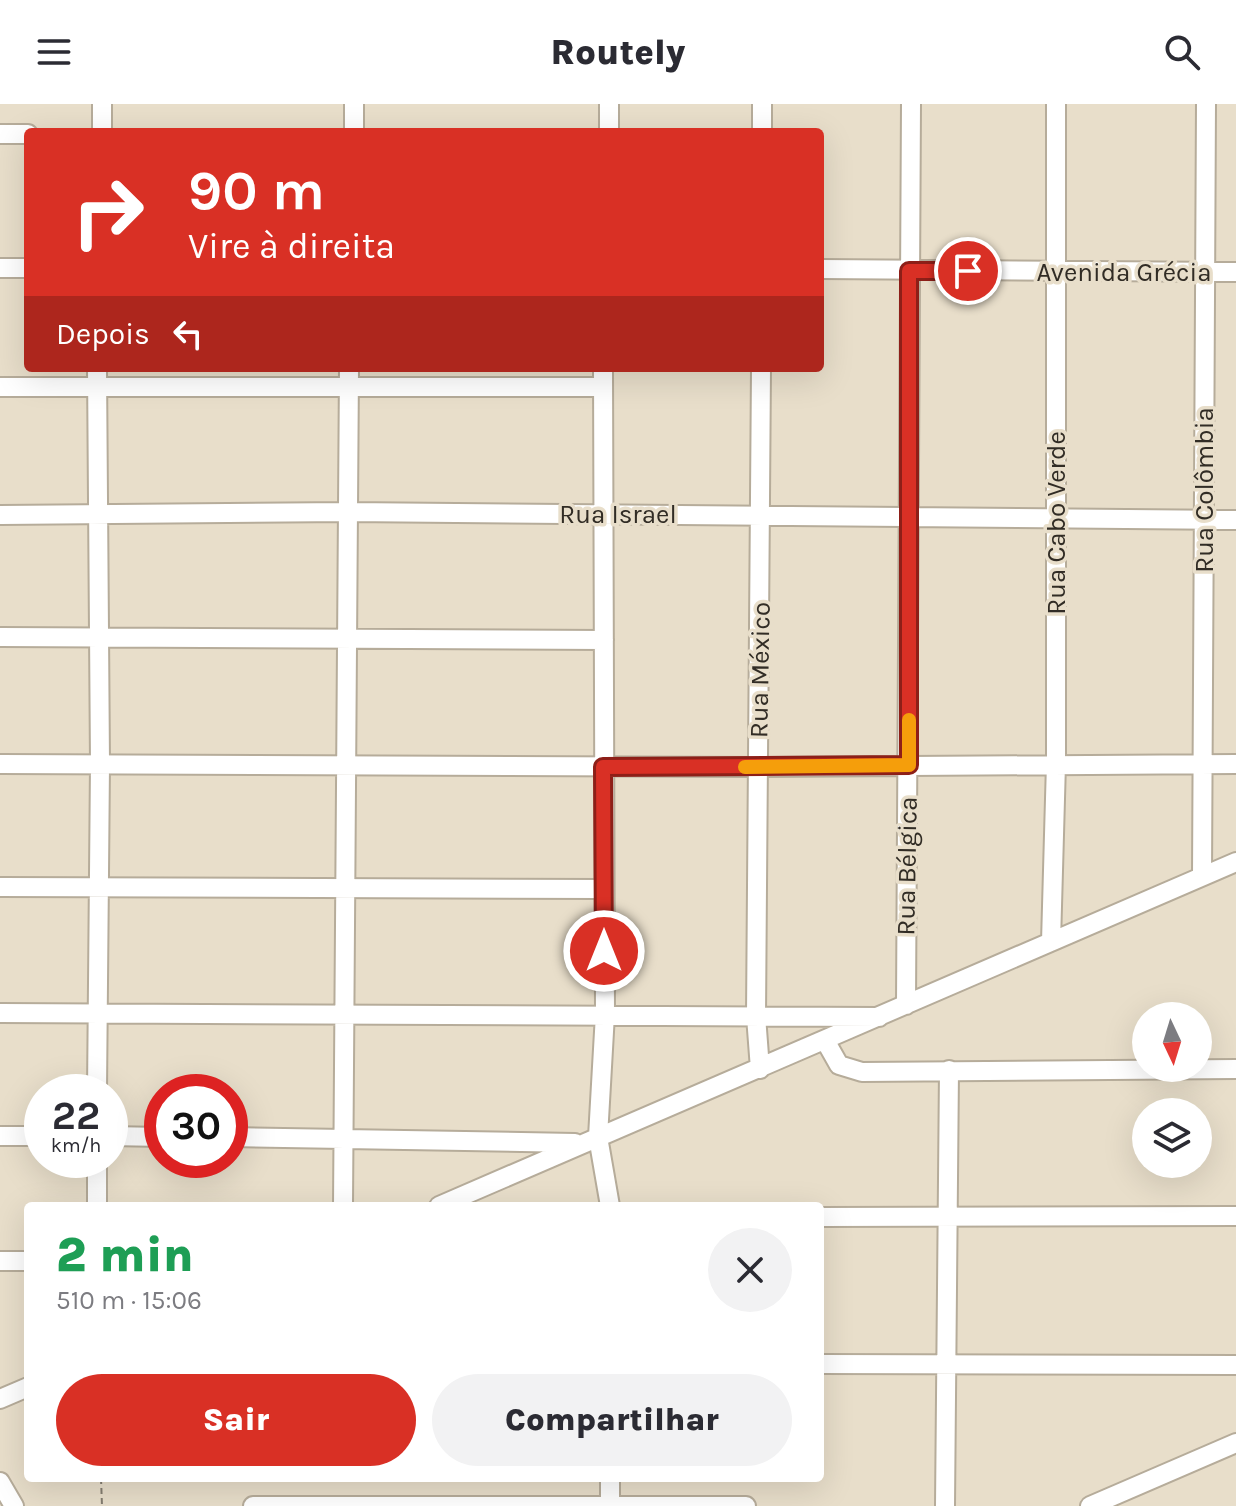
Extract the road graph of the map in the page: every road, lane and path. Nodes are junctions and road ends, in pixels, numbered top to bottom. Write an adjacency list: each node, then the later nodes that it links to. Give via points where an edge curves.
1 (102, 104): 8 (street)
2 (354, 104): 9 (street)
3 (609, 104): 10 (street)
4 (762, 104): 11 (street)
5 (911, 104): 17 (street, Rua Bélgica)
6 (1056, 104): 18 (street, Rua Cabo Verde)
7 (1206, 104): 19 (street, Rua Colômbia)
8 (102, 128)
9 (354, 128)
10 (609, 128)
11 (762, 128)
12 (0, 134): 13 (street)
13 (24, 134)
14 (0, 268): 15 (street)
15 (24, 268)
16 (824, 269): 17 (street, Avenida Grécia)
17 (909, 271): 18 (street, Avenida Grécia); 33 (street, Rua Bélgica)
18 (1057, 272): 19 (street, Avenida Grécia); 34 (street, Rua Cabo Verde)
19 (1205, 272): 20 (street, Avenida Grécia); 36 (street, Rua Colômbia)
20 (1236, 272)
21 (349, 372): 27 (street)
22 (603, 372): 26 (street)
23 (761, 372): 32 (street, Rua México)
24 (96, 377): 25 (street); 27 (street); 29 (street)
25 (0, 387)
26 (603, 387): 27 (street); 30 (street)
27 (348, 388): 28 (street)
28 (348, 512): 29 (street, Rua Israel); 30 (street, Rua Israel); 39 (street)
29 (97, 514): 31 (street, Rua Israel); 38 (street)
30 (606, 514): 32 (street, Rua Israel); 40 (street)
31 (0, 515)
32 (762, 515): 33 (street, Rua Israel); 49 (street, Rua México)
33 (909, 515): 34 (street, Rua Israel); 46 (street, Rua Bélgica)
34 (1055, 520): 36 (street, Rua Israel); 41 (street, Rua Cabo Verde)
35 (1236, 520): 36 (street, Rua Israel)
36 (1204, 521): 42 (street, Rua Colômbia)
37 (0, 637): 38 (street)
38 (97, 638): 39 (street); 44 (street)
39 (347, 638): 40 (street); 47 (street)
40 (604, 640): 48 (street)
41 (1056, 763): 42 (street); 46 (street); 56 (street, Rua Cabo Verde)
42 (1200, 763): 45 (street); 51 (street, Rua Colômbia)
43 (0, 764): 44 (street)
44 (100, 764): 47 (street); 53 (street)
45 (1236, 764)
46 (909, 765): 49 (street); 57 (street, Rua Bélgica)
47 (346, 766): 48 (street); 54 (street)
48 (603, 767): 49 (street); 55 (street)
49 (759, 767): 62 (street, Rua México)
50 (1236, 862): 51 (street)
51 (1202, 876): 56 (street)
52 (0, 887): 53 (street)
53 (98, 887): 54 (street); 59 (street)
54 (346, 887): 55 (street); 60 (street)
55 (604, 889): 61 (street)
56 (1051, 942): 57 (street)
57 (906, 1005): 63 (street)
58 (0, 1013): 59 (street)
59 (95, 1013): 60 (street); 68 (street)
60 (346, 1013): 61 (street); 72 (street)
61 (605, 1014): 62 (street); 73 (street)
62 (756, 1016): 63 (street); 65 (street, Rua México)
63 (879, 1017): 64 (street)
64 (826, 1042): 65 (street); 67 (street, via 848,1070)
65 (760, 1069): 73 (street)
66 (1236, 1069): 67 (street)
67 (949, 1070): 81 (street)
68 (97, 1074)
69 (0, 1136): 70 (street)
70 (24, 1136)
71 (248, 1137): 72 (street)
72 (342, 1138): 73 (street); 76 (street)
73 (591, 1140): 77 (street); 78 (street)
74 (97, 1178): 75 (street)
75 (97, 1202)
76 (343, 1202)
77 (448, 1202)
78 (609, 1202)
79 (1236, 1216): 81 (street)
80 (824, 1217): 81 (street)
81 (948, 1217): 84 (street)
82 (0, 1261): 83 (street)
83 (24, 1261)
84 (946, 1363): 85 (street); 86 (street); 98 (street)
85 (824, 1364)
86 (1236, 1365)
87 (0, 1388): 88 (street)
88 (24, 1388)
89 (24, 1388): 90 (street)
90 (0, 1399)
91 (1236, 1443): 99 (street)
92 (101, 1482): 95 (path)
93 (610, 1482): 94 (street)
94 (610, 1505): 96 (street); 97 (street)
95 (102, 1506)
96 (253, 1506)
97 (746, 1506)
98 (945, 1506)
99 (1090, 1506)

